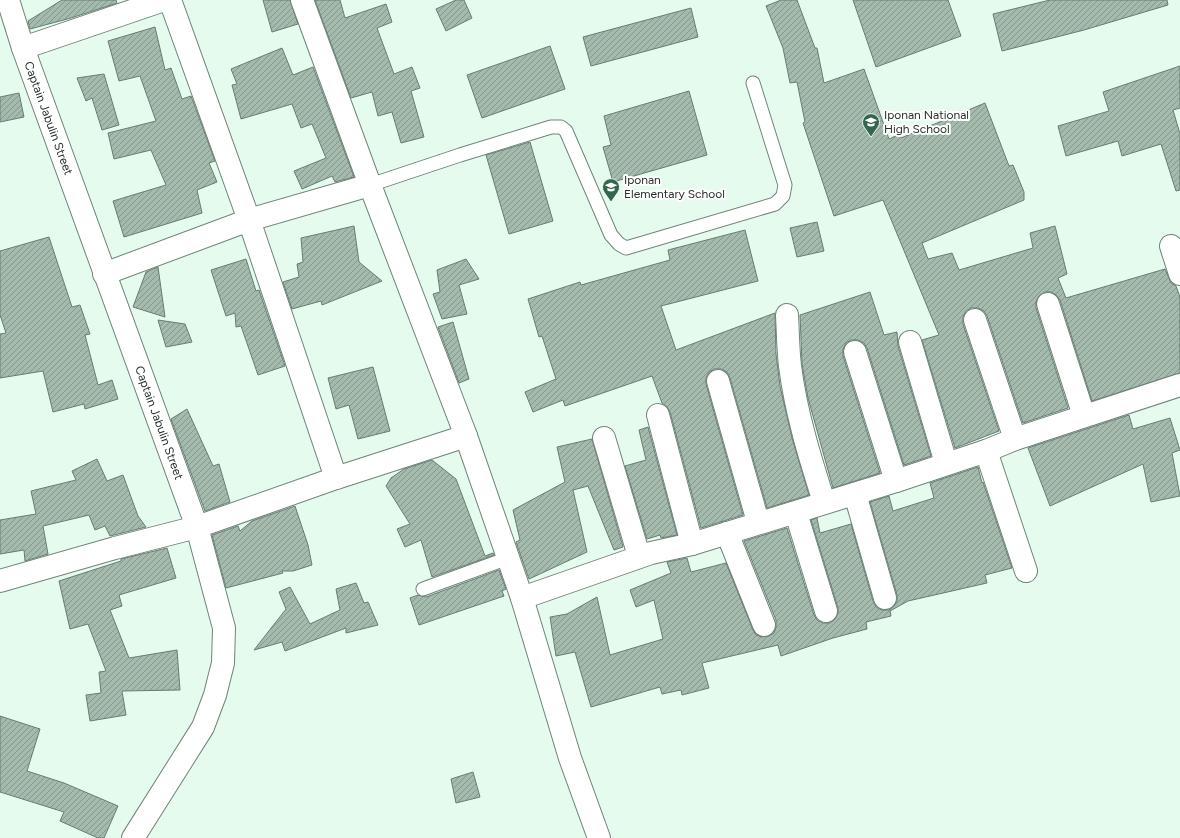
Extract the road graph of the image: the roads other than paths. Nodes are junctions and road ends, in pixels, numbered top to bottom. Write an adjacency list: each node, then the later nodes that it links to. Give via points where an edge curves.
1 (8, 0): 5 (street, Captain Jabulin Street)
2 (164, 0): 5 (street)
3 (170, 0): 8 (street)
4 (302, 0): 7 (street)
5 (23, 48): 10 (street, Captain Jabulin Street)
6 (753, 83): 7 (lane, via 785,185 783,196 775,204 626,248 611,235 566,131 561,127 551,127 475,150)
7 (370, 185): 8 (street); 21 (street)
8 (249, 220): 10 (street); 26 (street)
9 (1171, 246): 11 (street)
10 (104, 274): 32 (street, Captain Jabulin Street)
11 (1180, 274)
12 (1048, 304): 20 (street)
13 (787, 315): 29 (street, via 790,366 797,406)
14 (975, 320): 23 (street)
15 (910, 342): 25 (street)
16 (855, 352): 27 (street)
17 (718, 382): 31 (street)
18 (1180, 385): 20 (street)
19 (658, 415): 34 (street)
20 (1084, 416): 23 (street)
21 (466, 436): 26 (street); 36 (street)
22 (604, 438): 35 (street)
23 (1015, 439): 24 (street)
24 (986, 451): 25 (street); 37 (street)
25 (946, 463): 27 (street)
26 (336, 478): 32 (street)
27 (896, 481): 28 (street)
28 (855, 494): 29 (street); 41 (street)
29 (824, 502): 30 (street)
30 (796, 513): 31 (street); 42 (street)
31 (758, 522): 33 (street)
32 (197, 527): 38 (street); 44 (street, Captain Jabulin Street, via 224,628 223,663 203,727)
33 (727, 533): 34 (street); 43 (street)
34 (692, 544): 35 (street)
35 (639, 556): 40 (street)
36 (508, 558): 39 (lane); 40 (street)
37 (1026, 571)
38 (0, 581)
39 (423, 589)
40 (522, 598): 45 (street, via 570,758)
41 (885, 598)
42 (826, 611)
43 (764, 626)
44 (133, 838)
45 (599, 838)

